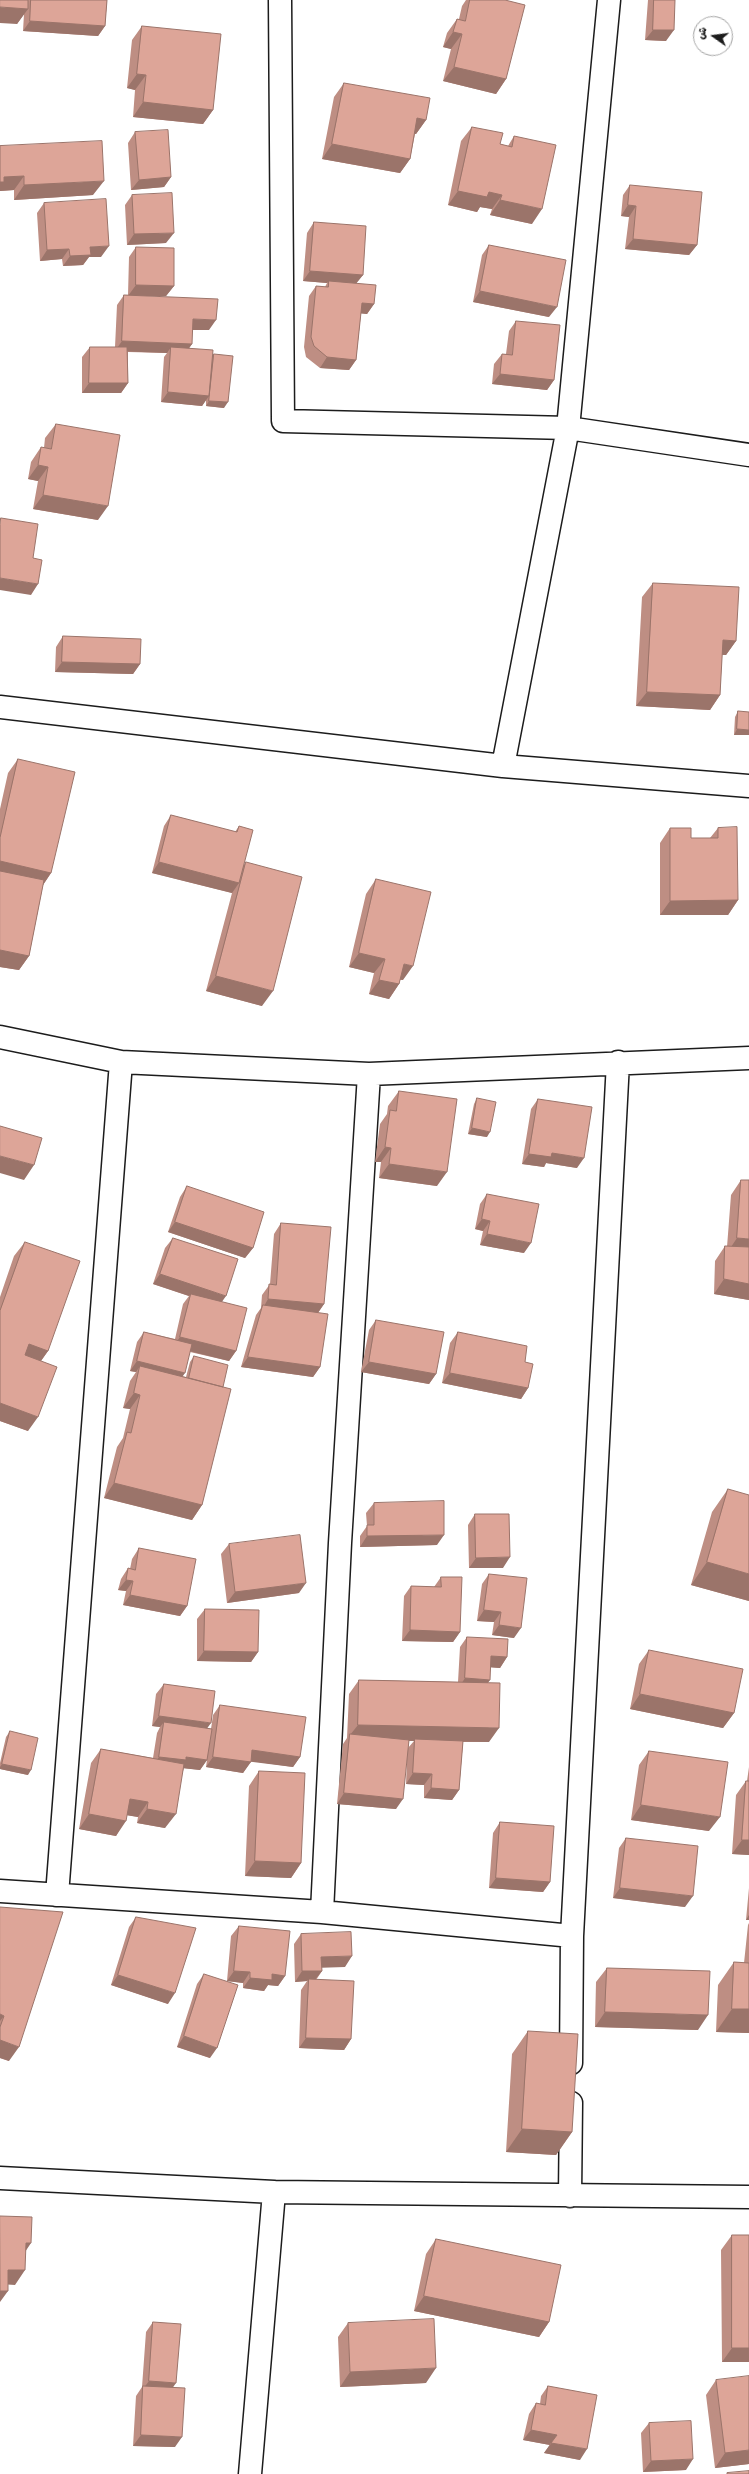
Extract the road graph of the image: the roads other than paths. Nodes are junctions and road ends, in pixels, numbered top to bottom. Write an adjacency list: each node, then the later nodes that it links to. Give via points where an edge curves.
1 (280, 0): 3 (street, via 283,421)
2 (609, 0): 3 (street)
3 (568, 428): 4 (street); 6 (street)
4 (749, 455)
5 (0, 707): 6 (street)
6 (503, 766): 7 (street)
7 (749, 786)
8 (0, 1037): 10 (street)
9 (749, 1058): 11 (street)
10 (121, 1062): 12 (street); 14 (street)
11 (618, 1062): 12 (street); 16 (street)
12 (369, 1074): 15 (street, via 340,1543)
13 (0, 1891): 14 (street)
14 (57, 1895): 15 (street)
15 (322, 1912): 16 (street)
16 (572, 1936): 19 (street)
17 (0, 2178): 18 (street)
18 (274, 2192): 19 (street); 21 (street)
19 (570, 2196): 20 (street)
20 (749, 2197)
21 (250, 2474)

